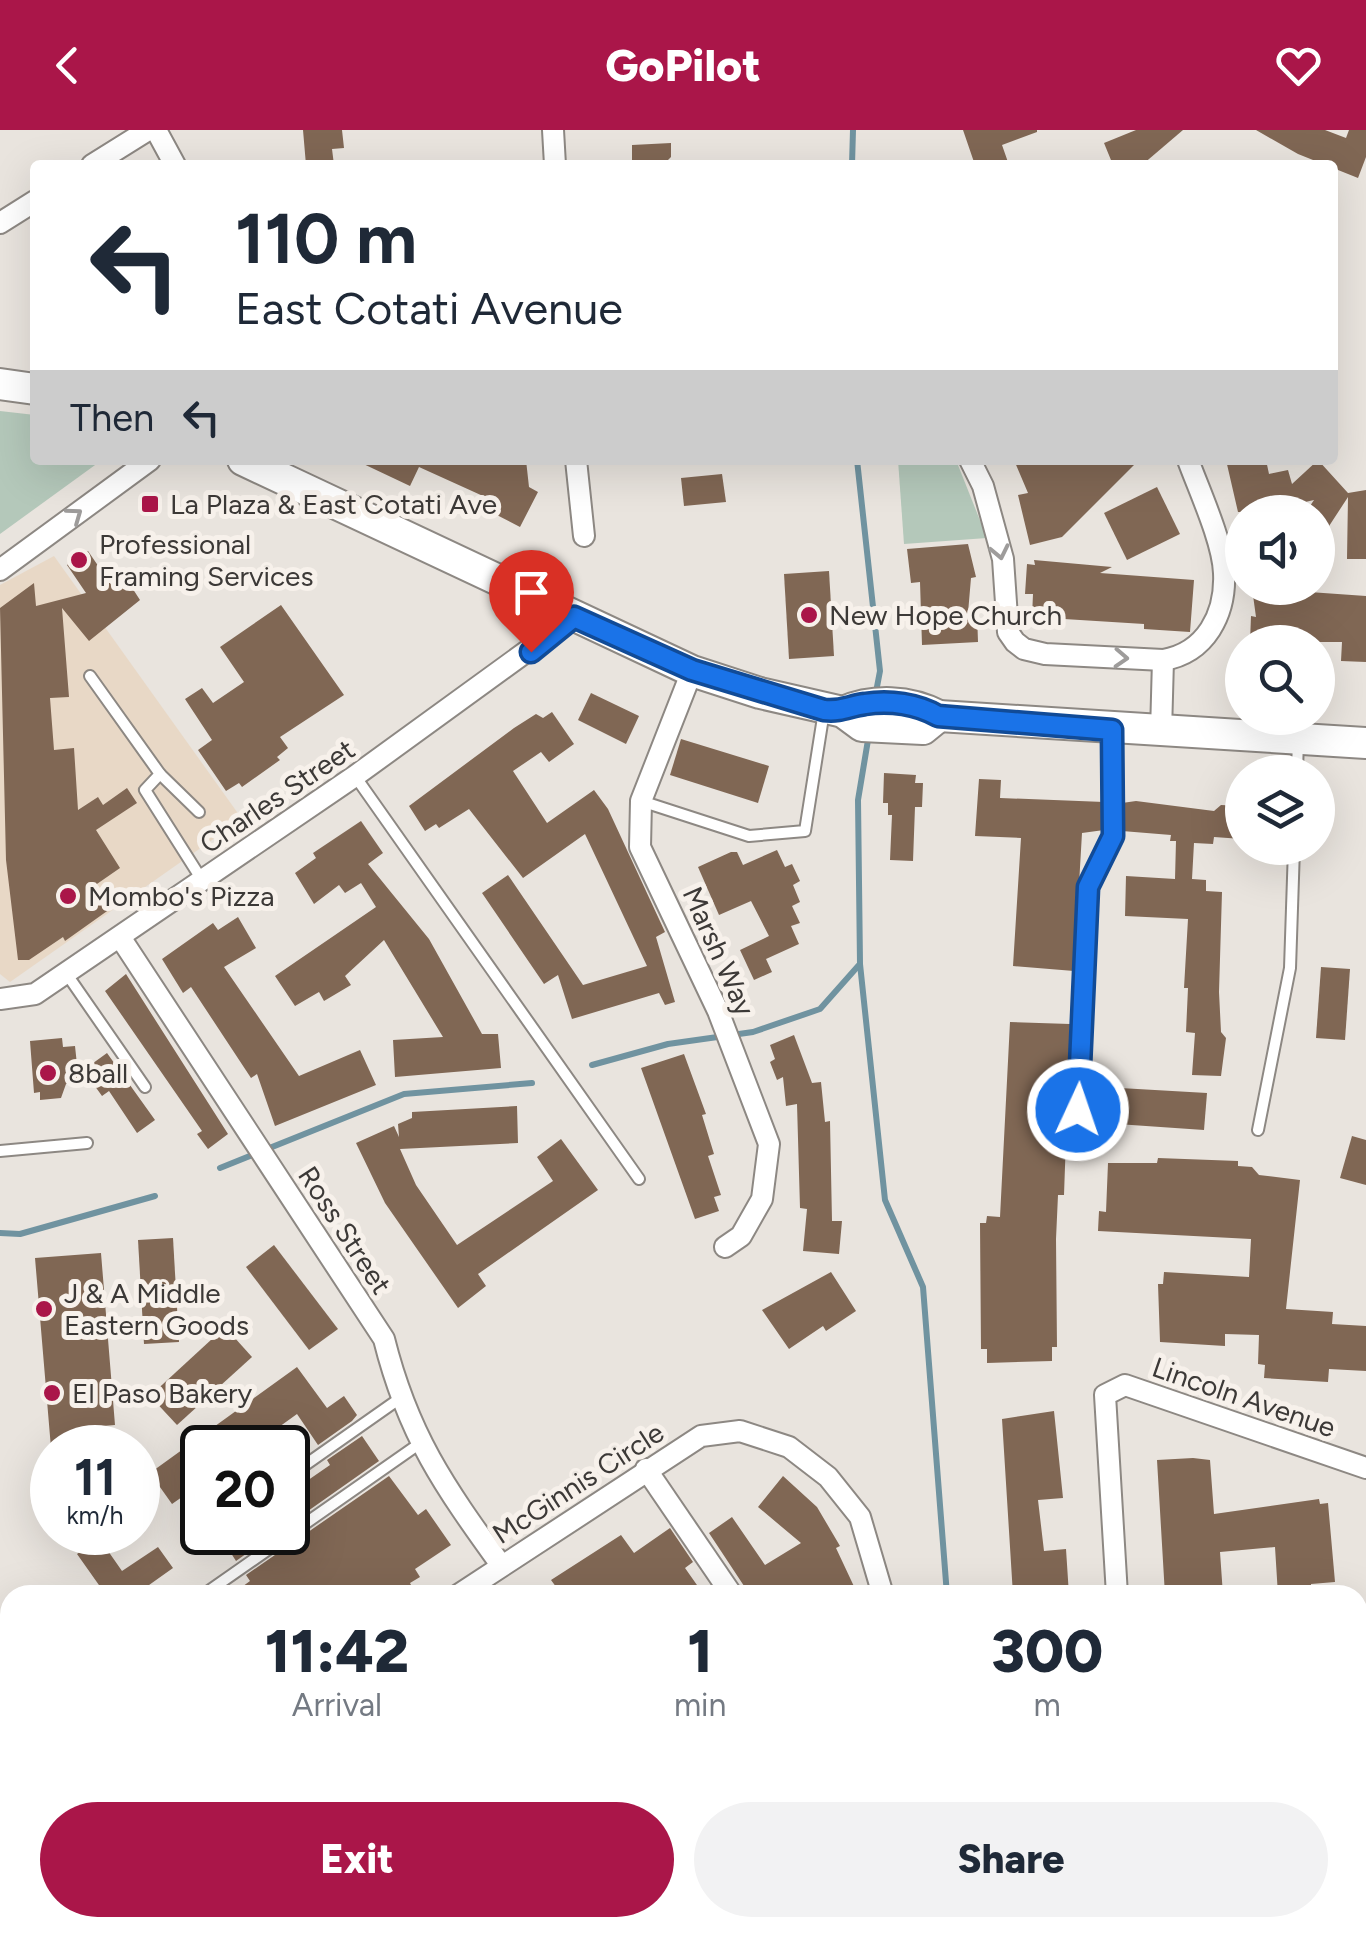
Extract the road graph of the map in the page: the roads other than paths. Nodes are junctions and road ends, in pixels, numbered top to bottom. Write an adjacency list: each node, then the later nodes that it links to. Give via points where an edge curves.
1 (148, 130): 4 (street)
2 (156, 130): 5 (street)
3 (553, 130): 6 (street)
4 (100, 160)
5 (172, 160)
6 (555, 160)
7 (30, 204): 8 (street)
8 (0, 224)
9 (0, 384): 10 (main road)
10 (30, 387)
11 (143, 465): 17 (street, one-way to 11)
12 (253, 465): 18 (main road)
13 (577, 465): 16 (street)
14 (972, 465): 19 (street, one-way to 19, via 1003,559 1008,632 1015,642 1045,654)
15 (1190, 465): 19 (street, via 1224,572 1208,637 1182,657)
16 (584, 536)
17 (0, 570)
18 (574, 617): 20 (main road); 29 (street, Charles Street)
19 (1164, 660): 24 (street)
20 (692, 670): 22 (main road); 30 (street, Marsh Way)
21 (90, 676): 28 (lane)
22 (834, 711): 23 (main road, via 864,704 888,717 918,704 938,716); 30 (lane, via 806,831 749,836)
23 (1112, 730): 24 (main road); 40 (lane, via 1113,836 1088,887)
24 (1162, 732): 25 (main road)
25 (1298, 740): 26 (main road); 27 (lane)
26 (1366, 743)
27 (1298, 755)
28 (160, 774): 31 (lane); 33 (lane, via 145,790)
29 (356, 776): 33 (street, Charles Street); 42 (lane)
30 (641, 801): 43 (street, Marsh Way, via 640,847 718,1011 768,1144 762,1199 741,1236)
31 (198, 812)
32 (1293, 865): 38 (lane, via 1290,968)
33 (202, 881): 34 (street, Charles Street)
34 (120, 937): 35 (street, Charles Street); 44 (street, Ross Street, via 384,1338)
35 (66, 973): 36 (street, Charles Street, via 35,994); 37 (lane)
36 (0, 999)
37 (145, 1086)
38 (1258, 1130)
39 (87, 1143): 41 (lane)
40 (1077, 1147)
41 (0, 1151)
42 (639, 1179)
43 (725, 1247)
44 (399, 1399): 45 (street, Ross Street); 46 (lane)
45 (419, 1444): 49 (street, Ross Street); 50 (lane)
46 (310, 1462)
47 (1366, 1468): 54 (street, Lincoln Avenue, via 1125,1386 1105,1395)
48 (646, 1469): 49 (street, McGinnis Circle); 52 (street); 53 (street, McGinnis Circle, via 701,1436 740,1431 788,1447 828,1476 860,1517)
49 (501, 1565): 51 (street, McGinnis Circle)
50 (217, 1585)
51 (472, 1585)
52 (721, 1585)
53 (880, 1585)
54 (1116, 1585)

